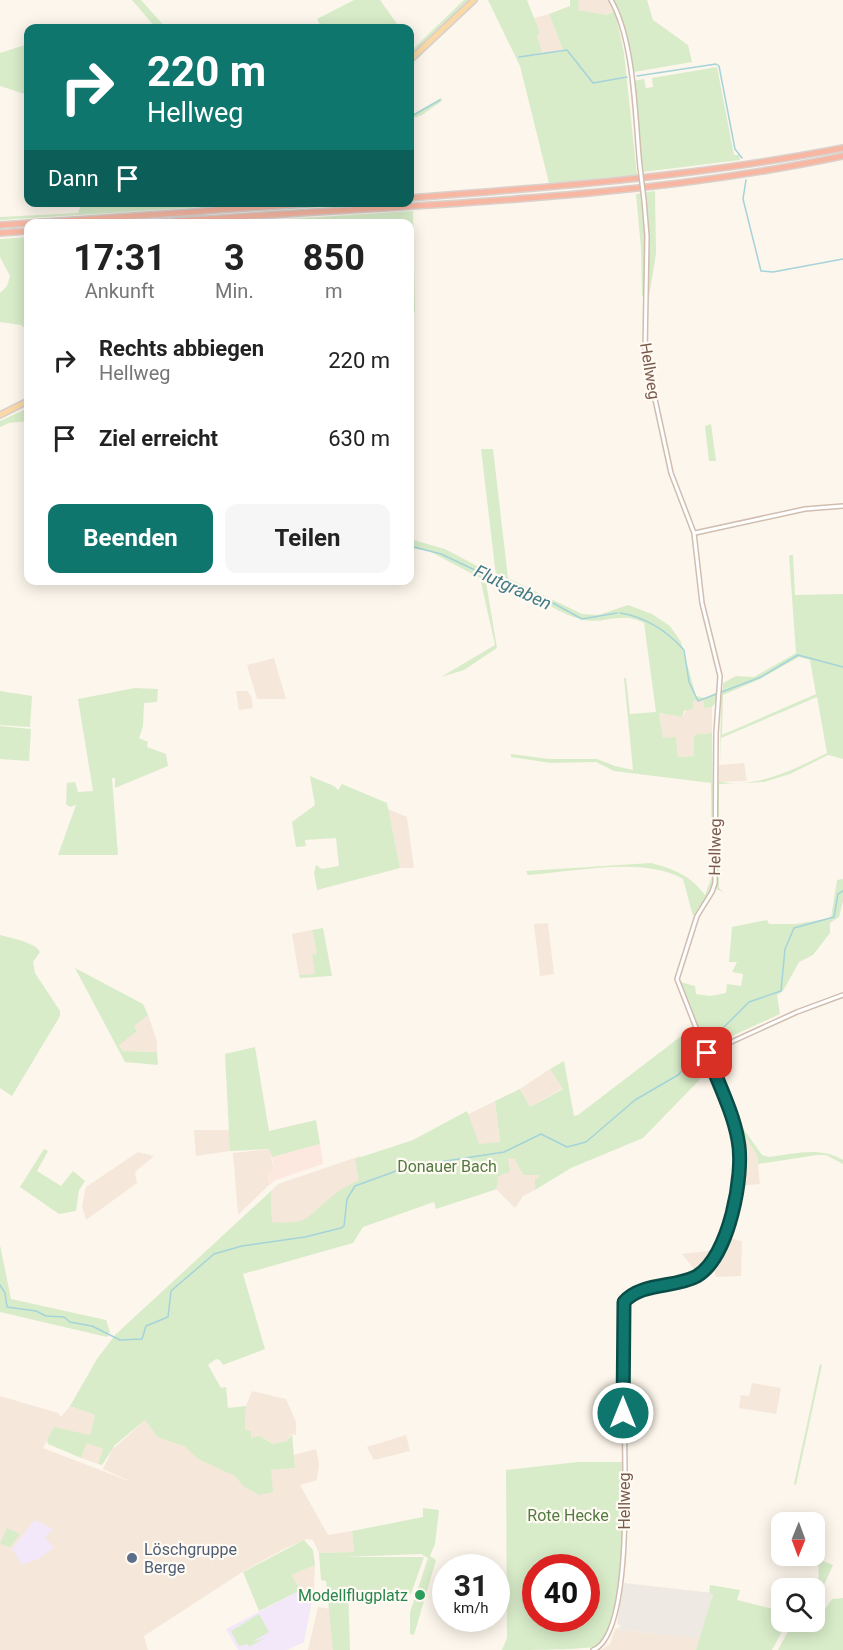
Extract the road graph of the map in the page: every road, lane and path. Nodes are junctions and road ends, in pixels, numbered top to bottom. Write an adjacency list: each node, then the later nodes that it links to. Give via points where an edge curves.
1 (474, 0): 3 (main road)
2 (611, 0): 21 (street, Hellweg, bridge, via 620,18 628,55 644,200 645,353 671,473)
3 (414, 56)
4 (843, 148): 6 (highway, via 637,180)
5 (843, 156): 7 (highway, bridge, via 737,175 610,191)
6 (414, 198)
7 (414, 205)
8 (206, 207): 12 (main road)
9 (260, 207): 11 (highway, bridge)
10 (380, 207): 13 (highway, bridge)
11 (90, 219)
12 (192, 219)
13 (208, 219)
14 (24, 223): 15 (highway, bridge)
15 (0, 225)
16 (24, 231): 17 (highway)
17 (0, 233)
18 (24, 403): 19 (main road)
19 (0, 415)
20 (843, 506): 21 (street, via 805,509)
21 (694, 533): 23 (street, Hellweg, via 702,603 721,689 716,734 715,883 697,916 677,976)
22 (843, 995): 23 (street)
23 (707, 1053): 24 (street, Hellweg, via 739,1144 732,1216 720,1250 704,1272 689,1280 636,1293 623,1305 623,1576 610,1635)
24 (593, 1650)

